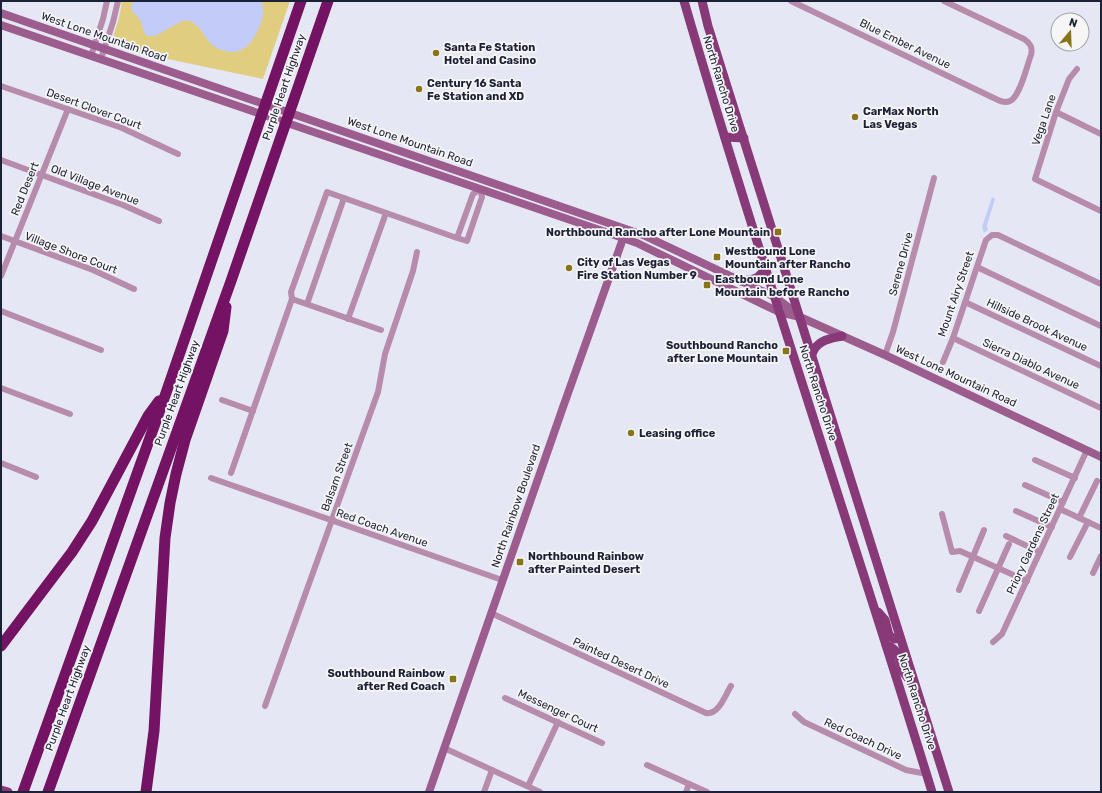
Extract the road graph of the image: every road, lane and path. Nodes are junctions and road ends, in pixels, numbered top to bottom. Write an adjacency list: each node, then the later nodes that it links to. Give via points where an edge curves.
1 (107, 1): 11 (street)
2 (118, 1): 12 (street)
3 (301, 1): 73 (highway, Purple Heart Highway)
4 (328, 1): 51 (highway, Purple Heart Highway)
5 (684, 1): 20 (main road, North Rancho Drive)
6 (702, 1): 21 (main road, North Rancho Drive)
7 (793, 1): 8 (street, Blue Ember Avenue, via 1002,102 1016,97 1031,55 1030,44)
8 (944, 1)
9 (1, 13): 11 (main road, West Lone Mountain Road)
10 (1, 25): 13 (main road, West Lone Mountain Road)
11 (94, 45): 12 (main road, West Lone Mountain Road); 13 (street)
12 (104, 49): 14 (street); 26 (main road, West Lone Mountain Road)
13 (91, 56): 14 (main road, West Lone Mountain Road)
14 (101, 59): 28 (main road, West Lone Mountain Road)
15 (1077, 69): 18 (street, Vega Lane, via 1069,79)
16 (1, 86): 17 (street, Desert Clover Court)
17 (68, 109): 22 (street, Desert Clover Court, via 122,128); 24 (street, Red Desert)
18 (1056, 112): 19 (street); 36 (street, Vega Lane, via 1035,179)
19 (1101, 134)
20 (724, 137): 21 (main road); 48 (main road, North Rancho Drive)
21 (744, 138): 61 (main road, North Rancho Drive)
22 (178, 154)
23 (1, 160): 24 (street, Old Village Avenue)
24 (42, 174): 40 (street, Old Village Avenue); 46 (street, Red Desert)
25 (934, 178): 69 (street, Serene Drive)
26 (484, 179): 27 (main road, West Lone Mountain Road); 28 (main road)
27 (504, 186): 29 (main road, West Lone Mountain Road); 30 (main road)
28 (480, 189): 30 (main road, West Lone Mountain Road); 44 (street, via 473,194); 44 (street, via 482,197 467,241)
29 (530, 195): 32 (main road, West Lone Mountain Road); 33 (main road)
30 (500, 196): 33 (main road, West Lone Mountain Road)
31 (344, 198): 37 (street); 56 (street, via 327,192 291,292); 58 (street)
32 (539, 198): 34 (main road); 35 (main road, West Lone Mountain Road)
33 (527, 204): 34 (main road, West Lone Mountain Road)
34 (536, 207): 39 (main road, West Lone Mountain Road)
35 (574, 210): 38 (main road, West Lone Mountain Road); 39 (main road)
36 (1101, 211)
37 (386, 213): 44 (street); 62 (street)
38 (588, 215): 41 (main road); 42 (main road, West Lone Mountain Road)
39 (571, 219): 41 (main road, West Lone Mountain Road)
40 (159, 221)
41 (585, 224): 45 (main road, West Lone Mountain Road)
42 (626, 229): 45 (main road, North Rainbow Boulevard); 52 (main road, West Lone Mountain Road)
43 (1, 236): 46 (street, Village Shore Court)
44 (457, 238)
45 (623, 238): 60 (main road, West Lone Mountain Road); 106 (main road, North Rainbow Boulevard)
46 (15, 241): 50 (street, Red Desert); 54 (street, Village Shore Court, via 93,270)
47 (417, 252): 93 (street, Balsam Street, via 385,354 378,392)
48 (765, 266): 52 (main road, via 756,279); 55 (main road, North Rancho Drive)
49 (977, 267): 53 (street, Mount Airy Street, via 986,240 992,235 998,235); 57 (street, Mount Airy Street); 63 (street)
50 (1, 276)
51 (231, 281): 125 (highway, via 223,331 185,440 170,503 154,731); 133 (highway, Purple Heart Highway)
52 (741, 281): 55 (main road, West Lone Mountain Road)
53 (1101, 284)
54 (134, 289)
55 (775, 297): 60 (main road, North Rancho Drive); 61 (main road, West Lone Mountain Road)
56 (292, 299): 58 (street); 76 (street)
57 (965, 302): 66 (street, Mount Airy Street); 71 (street, Hillside Brook Avenue)
58 (307, 304): 62 (street)
59 (1, 311): 67 (street)
60 (779, 312): 61 (main road, West Lone Mountain Road); 109 (main road, North Rancho Drive)
61 (800, 317): 65 (main road, West Lone Mountain Road); 68 (main road, North Rancho Drive)
62 (348, 319): 64 (street)
63 (1101, 326)
64 (381, 330)
65 (842, 336): 68 (main road, via 823,340 814,348); 69 (main road, West Lone Mountain Road)
66 (953, 338): 70 (street, Mount Airy Street); 75 (street, Sierra Diablo Avenue)
67 (101, 350)
68 (812, 354): 112 (main road, North Rancho Drive)
69 (886, 355): 78 (main road, West Lone Mountain Road)
70 (943, 362)
71 (1101, 366)
72 (1, 388): 77 (street)
73 (166, 393): 115 (highway, via 148,416 80,540); 132 (highway, Purple Heart Highway)
74 (222, 400): 76 (street)
75 (1101, 408)
76 (252, 411): 82 (street)
77 (70, 414)
78 (1087, 450): 79 (main road, West Lone Mountain Road); 85 (street, Priory Gardens Street)
79 (1101, 457)
80 (1035, 460): 85 (street)
81 (1, 463): 83 (street)
82 (231, 473)
83 (36, 477)
84 (211, 478): 93 (street, Red Coach Avenue)
85 (1075, 478): 88 (street, Priory Gardens Street)
86 (1097, 480): 92 (street)
87 (1025, 485): 88 (street)
88 (1063, 502): 89 (street, Priory Gardens Street)
89 (1060, 509): 92 (street); 95 (street, Priory Gardens Street)
90 (1016, 511): 95 (street)
91 (942, 514): 102 (street, via 952,552 960,551)
92 (1080, 518): 94 (street)
93 (331, 521): 106 (street, Red Coach Avenue); 119 (street, Balsam Street)
94 (1088, 522): 96 (street); 103 (street)
95 (1052, 527): 100 (street, Priory Gardens Street)
96 (1101, 528)
97 (984, 530): 102 (street)
98 (1006, 536): 100 (street)
99 (1009, 544): 104 (street)
100 (1040, 552): 107 (street, Priory Gardens Street)
101 (1101, 556): 105 (street)
102 (974, 557): 104 (street); 108 (street)
103 (1070, 558)
104 (999, 568): 107 (street); 110 (street)
105 (1093, 573)
106 (502, 580): 111 (main road, North Rainbow Boulevard)
107 (1027, 581): 113 (street, Priory Gardens Street, via 1002,634)
108 (959, 590)
109 (874, 607): 112 (main road, via 885,620 890,635 894,639); 114 (main road, North Rancho Drive)
110 (979, 611)
111 (490, 613): 116 (street, Painted Desert Drive, via 706,714 715,712); 123 (main road, North Rainbow Boulevard)
112 (900, 638): 117 (main road, North Rancho Drive)
113 (993, 642)
114 (886, 645): 117 (main road, via 898,653 904,673); 127 (main road, North Rancho Drive)
115 (1, 646)
116 (731, 686)
117 (915, 688): 142 (main road, North Rancho Drive)
118 (505, 698): 121 (street, Messenger Court)
119 (265, 706)
120 (795, 714): 127 (street, Red Coach Drive, via 804,722 896,766)
121 (558, 722): 122 (street, Messenger Court); 129 (street)
122 (602, 743)
123 (444, 748): 126 (street); 136 (main road, North Rainbow Boulevard)
124 (647, 765): 128 (street)
125 (149, 768): 134 (highway); 135 (highway)
126 (492, 770): 129 (street); 137 (street)
127 (927, 774): 141 (main road, North Rancho Drive)
128 (689, 784): 139 (street); 140 (street)
129 (528, 786): 138 (street)
130 (1, 790): 131 (main road)
131 (8, 792)
132 (23, 792)
133 (48, 792)
134 (140, 792)
135 (146, 792)
136 (429, 792)
137 (484, 792)
138 (540, 792)
139 (686, 792)
140 (707, 792)
141 (932, 792)
142 (949, 792)

